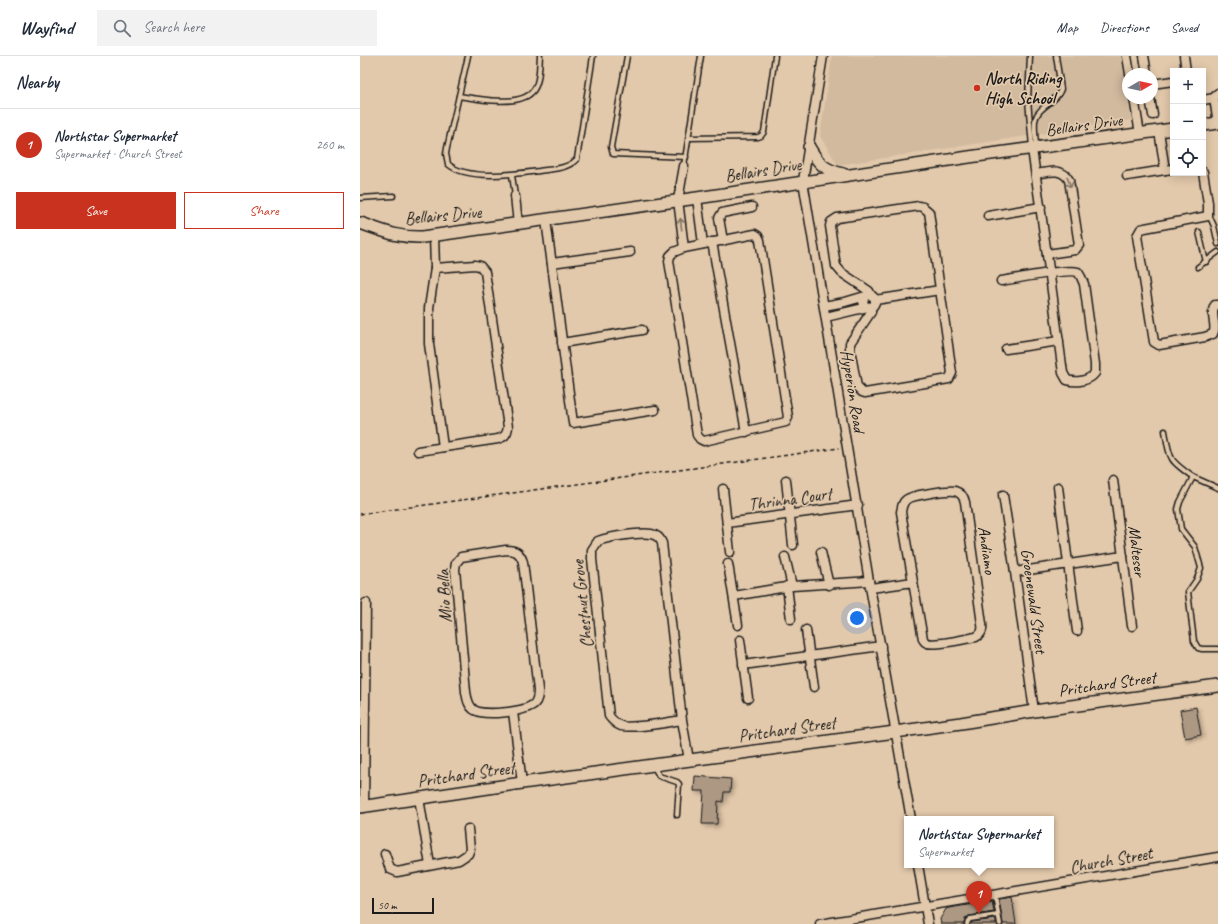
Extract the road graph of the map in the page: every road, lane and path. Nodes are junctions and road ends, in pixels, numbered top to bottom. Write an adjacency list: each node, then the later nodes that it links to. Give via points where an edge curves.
1 (468, 56): 18 (lane)
2 (540, 56): 18 (lane, via 535,87 527,96 497,100)
3 (594, 56): 36 (lane, via 577,159 573,164 562,167)
4 (627, 56): 32 (lane, via 611,147 613,154)
5 (701, 56): 29 (lane)
6 (775, 56): 29 (lane, via 764,132 761,136)
7 (823, 56): 30 (street, Hyperion Road)
8 (1030, 56): 31 (lane, via 1028,100)
9 (1056, 56): 31 (lane, via 1061,90 1035,119)
10 (1127, 56): 13 (street)
11 (1144, 56): 14 (street)
12 (1184, 56): 15 (street)
13 (1129, 68)
14 (1146, 68)
15 (1186, 68)
16 (1170, 81): 17 (street)
17 (1158, 83)
18 (459, 96): 36 (lane, via 446,154 448,164 457,170 473,174)
19 (1216, 96): 20 (street); 24 (street)
20 (1206, 99)
21 (1135, 104): 28 (street)
22 (1151, 104): 23 (street)
23 (1153, 115)
24 (1218, 123): 25 (street)
25 (1206, 125)
26 (1170, 129): 27 (street, Bellairs Drive)
27 (1159, 131): 28 (street, Bellairs Drive); 34 (street)
28 (1140, 134): 31 (street, Bellairs Drive)
29 (689, 138): 32 (lane)
30 (809, 147): 37 (street, via 824,168); 40 (street, Hyperion Road)
31 (1034, 149): 35 (street); 37 (street, Bellairs Drive)
32 (686, 157): 33 (lane)
33 (684, 166): 45 (street)
34 (1169, 170): 38 (street)
35 (1036, 174): 47 (street); 61 (street, one-way to 61, via 1058,171 1067,176 1071,185 1080,245 1074,250)
36 (512, 175): 42 (lane)
37 (847, 175): 40 (street, Bellairs Drive)
38 (1127, 176)
39 (1204, 176): 48 (street)
40 (803, 182): 44 (street, Bellairs Drive); 71 (street, Hyperion Road)
41 (393, 196): 43 (lane)
42 (515, 196): 52 (street)
43 (360, 198)
44 (697, 198): 45 (street, Bellairs Drive); 56 (street)
45 (678, 200): 50 (street, Bellairs Drive); 58 (street, one-way to 45)
46 (752, 207): 55 (street, via 720,215)
47 (1040, 207): 49 (street); 61 (street)
48 (1209, 215): 57 (lane); 74 (street, via 1141,229 1137,240 1154,342 1159,345)
49 (988, 216)
50 (546, 220): 52 (street, Bellairs Drive); 63 (street)
51 (360, 223): 54 (street, Bellairs Drive, via 403,237)
52 (518, 224): 54 (street, Bellairs Drive)
53 (1199, 232): 62 (lane)
54 (434, 235): 65 (street)
55 (723, 241): 56 (street); 80 (street, via 755,234 758,236 789,414 786,422)
56 (708, 243): 58 (street); 80 (street)
57 (1218, 244)
58 (684, 248): 80 (street, via 674,252 669,261 697,435 704,441)
59 (630, 252): 63 (street)
60 (1218, 252): 62 (lane)
61 (1047, 254): 66 (street)
62 (1206, 262): 64 (lane)
63 (552, 263): 76 (street)
64 (1198, 267)
65 (435, 268): 81 (street, via 429,308 429,344); 81 (street, via 475,265 480,266 485,272 508,427 503,438)
66 (1050, 274): 67 (street); 75 (street); 75 (street, via 1078,272 1084,284 1096,373 1093,377 1072,382 1067,380 1063,373)
67 (1001, 281)
68 (940, 290): 69 (street); 69 (street, via 929,212 926,208 919,206 837,218 830,226 836,266 869,291); 69 (street, via 951,377 946,381 865,392 859,390 850,343 871,312)
69 (870, 301): 71 (street); 72 (street)
70 (1218, 305): 74 (street, via 1213,309)
71 (824, 306): 72 (street, Hyperion Road)
72 (826, 317): 82 (street, Hyperion Road)
73 (642, 330): 76 (street)
74 (1215, 335)
75 (1059, 341): 77 (street)
76 (562, 342): 78 (street, via 573,423)
77 (1006, 349)
78 (655, 410)
79 (1165, 431): 84 (lane, via 1173,461)
80 (746, 432)
81 (443, 447): 83 (street)
82 (847, 447): 91 (street, Hyperion Road); 92 (path)
83 (418, 451)
84 (1193, 477): 88 (lane); 116 (lane, via 1178,509 1181,529 1195,547 1200,568 1197,579 1188,592 1194,641 1198,648)
85 (786, 480): 93 (street)
86 (1113, 480): 98 (street, Malteser)
87 (1058, 487): 101 (street)
88 (1218, 488)
89 (723, 489): 94 (street)
90 (1003, 495): 102 (street, Groenewald Street)
91 (858, 505): 93 (street, Thrinna Court); 105 (street, Hyperion Road)
92 (360, 514)
93 (790, 515): 94 (street, Thrinna Court); 95 (street)
94 (727, 523): 96 (street)
95 (793, 545)
96 (730, 552)
97 (821, 552): 104 (street)
98 (1123, 556): 101 (street); 111 (street, Malteser)
99 (785, 557): 106 (street)
100 (728, 564): 107 (street)
101 (1067, 564): 102 (street); 113 (street)
102 (1015, 572): 122 (street, Groenewald Street)
103 (913, 582): 103 (street, Andiamo, via 924,641 935,644 976,638 979,635 983,628 965,502 959,493 949,491 908,498 904,501 901,512); 105 (street)
104 (829, 584): 105 (street); 106 (street)
105 (870, 585): 115 (street, Hyperion Road)
106 (789, 586): 107 (street); 109 (street)
107 (734, 596): 110 (street)
108 (366, 603): 130 (street)
109 (791, 619)
110 (738, 625)
111 (1132, 626)
112 (806, 630): 117 (street)
113 (1077, 631)
114 (740, 640): 118 (street)
115 (881, 646): 117 (street); 125 (street, Hyperion Road)
116 (1218, 649)
117 (810, 656): 118 (street); 120 (street)
118 (743, 665): 121 (street)
119 (1218, 686): 122 (street, Pritchard Street)
120 (814, 687)
121 (748, 698)
122 (1034, 711): 125 (street, Pritchard Street)
123 (513, 712): 123 (street, Mio Bella, via 534,704 538,695 522,556 512,550 464,556 456,563 455,573 468,700 473,709 479,712); 128 (street)
124 (682, 720): 124 (street, Chestnut Grove, via 660,538 651,534 598,541 592,550 592,559 609,716 617,724 628,727); 126 (street, Chestnut Grove)
125 (895, 731): 126 (street, Pritchard Street); 132 (street, Hyperion Road)
126 (689, 760): 127 (street, Pritchard Street)
127 (653, 765): 128 (street, Pritchard Street); 131 (lane, via 659,776 679,784)
128 (522, 783): 129 (street, Pritchard Street)
129 (419, 798): 130 (street, Pritchard Street); 136 (street)
130 (362, 807)
131 (677, 815)
132 (909, 816)
133 (468, 829): 136 (street, via 468,854 459,860)
134 (385, 854): 136 (street, via 390,869 396,872)
135 (1218, 857): 138 (street, Church Street)
136 (430, 865)
137 (919, 868): 139 (street)
138 (995, 894): 139 (street, Church Street); 140 (lane)
139 (926, 906): 141 (street, Church Street); 142 (street)
140 (998, 915): 143 (lane, via 970,919); 144 (lane)
141 (820, 924)
142 (928, 924)
143 (967, 924)
144 (1000, 924)

